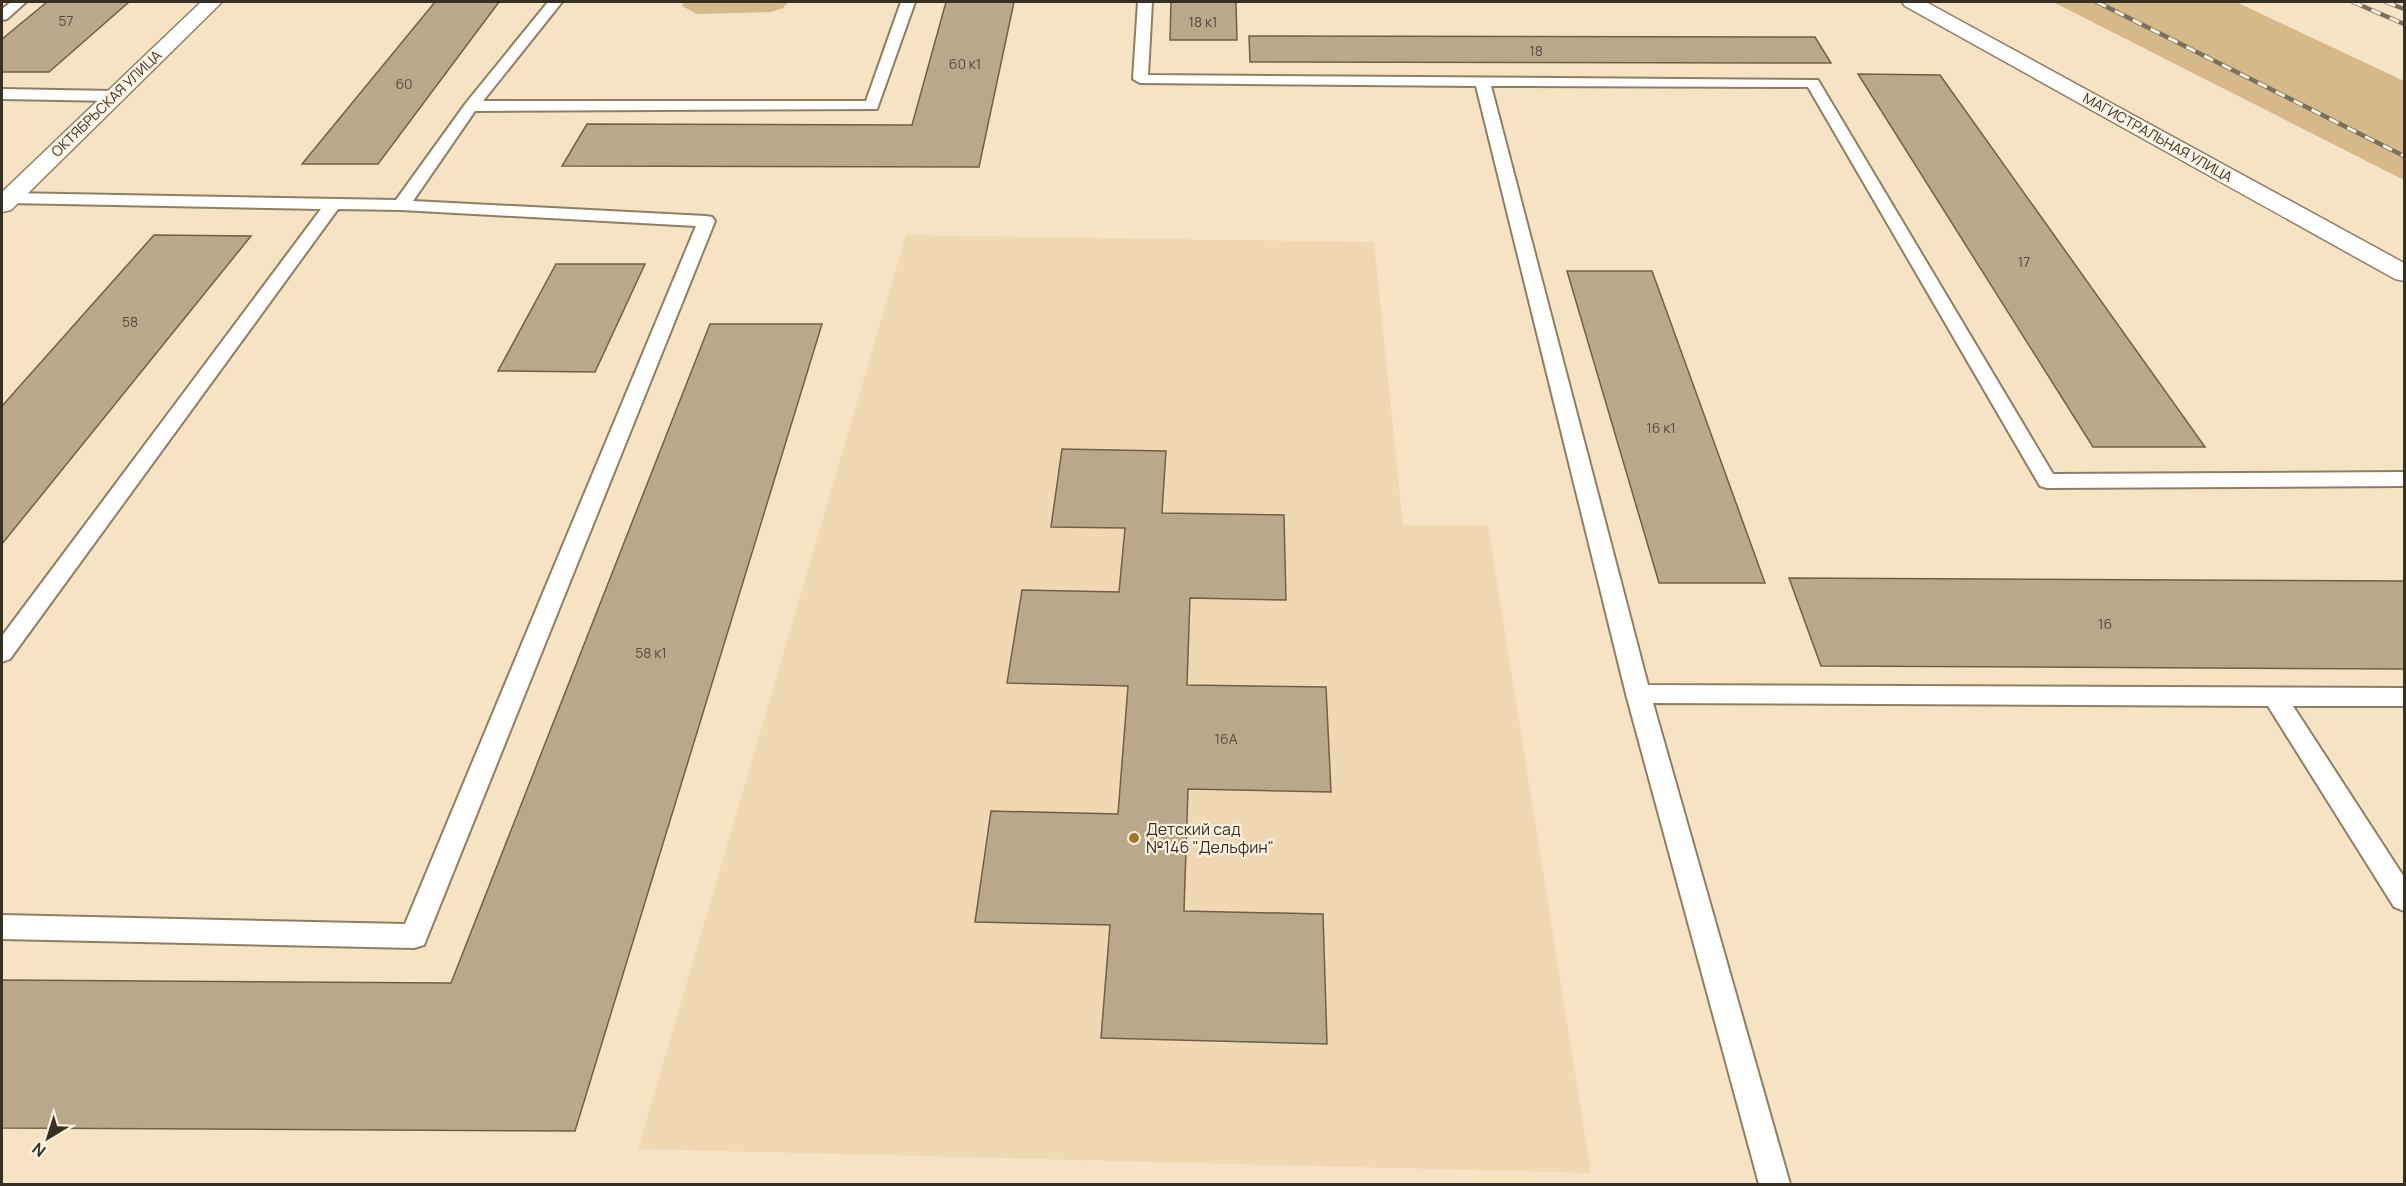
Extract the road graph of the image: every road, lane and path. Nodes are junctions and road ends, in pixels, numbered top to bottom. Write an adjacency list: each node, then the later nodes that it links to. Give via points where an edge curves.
1 (19, 2): 7 (lane)
2 (212, 2): 10 (street, ОКТЯБРЬСКАЯ УЛИЦА)
3 (555, 2): 11 (lane)
4 (908, 2): 11 (lane, via 872,106)
5 (1145, 2): 8 (lane, via 1140,79)
6 (1911, 2): 15 (street, МАГИСТРАЛЬНАЯ УЛИЦА)
7 (2, 16)
8 (1482, 81): 16 (lane, via 1813,83 2047,481); 18 (lane)
9 (2, 94): 10 (lane)
10 (114, 96): 12 (street, ОКТЯБРЬСКАЯ УЛИЦА)
11 (471, 106): 14 (lane)
12 (5, 201): 13 (lane)
13 (333, 204): 14 (lane); 17 (lane)
14 (401, 205): 22 (lane, via 706,221 414,936)
15 (2404, 273)
16 (2404, 479)
17 (2, 653)
18 (1638, 694): 19 (lane); 23 (lane)
19 (2274, 696): 20 (lane); 21 (lane)
20 (2404, 697)
21 (2404, 898)
22 (2, 927)
23 (1774, 1185)

